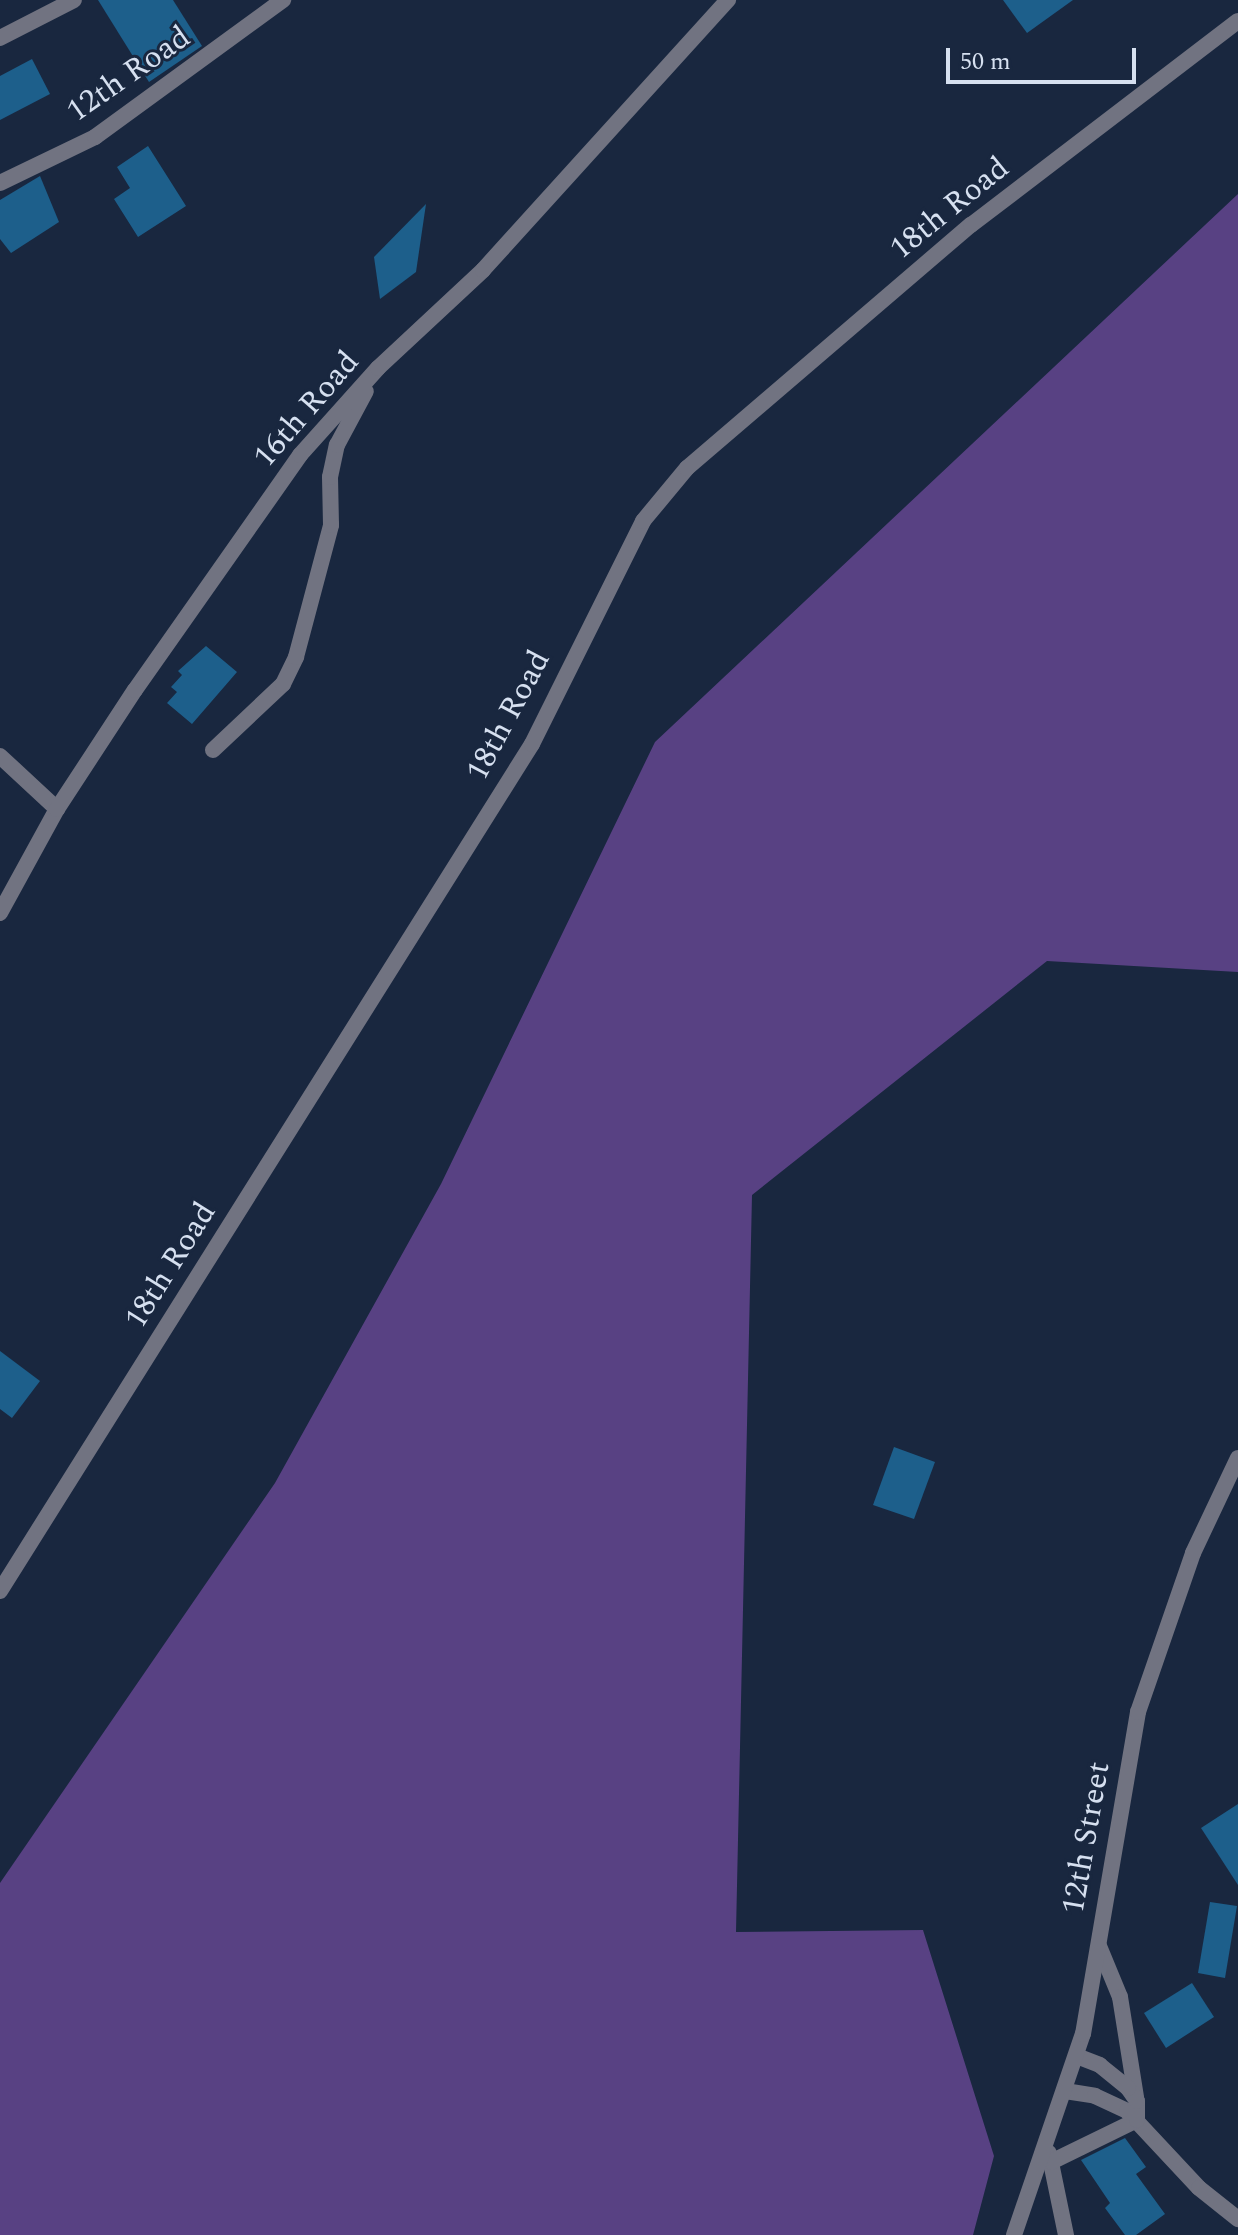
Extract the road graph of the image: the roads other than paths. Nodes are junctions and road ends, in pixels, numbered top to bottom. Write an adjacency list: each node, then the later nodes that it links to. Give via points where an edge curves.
1 (74, 0): 5 (street)
2 (283, 0): 6 (street, 12th Road, via 95,137)
3 (728, 0): 7 (street, 16th Road, via 483,270)
4 (1238, 21): 13 (street, 18th Road, via 971,225 687,468 643,521 532,744)
5 (0, 38)
6 (0, 183)
7 (378, 368): 8 (street, via 337,445 330,477 331,525 296,657 283,684); 10 (street, 16th Road, via 300,455 218,566)
8 (213, 750)
9 (0, 756): 10 (street)
10 (57, 809): 11 (street, 16th Road)
11 (0, 913)
12 (1238, 1458): 14 (street, 12th Street, via 1193,1553 1138,1712)
13 (0, 1591)
14 (1098, 1944): 15 (street, 12th Street); 17 (street, via 1120,1997)
15 (1077, 2056): 16 (street, 12th Street); 17 (street, via 1111,2072)
16 (1065, 2091): 18 (street, via 1114,2103); 19 (street, 12th Street)
17 (1137, 2101): 18 (street)
18 (1137, 2120): 20 (street); 21 (street, via 1199,2188)
19 (1047, 2140): 20 (street); 22 (street, 12th Street)
20 (1051, 2162): 23 (street)
21 (1238, 2219)
22 (1014, 2235)
23 (1066, 2235)

